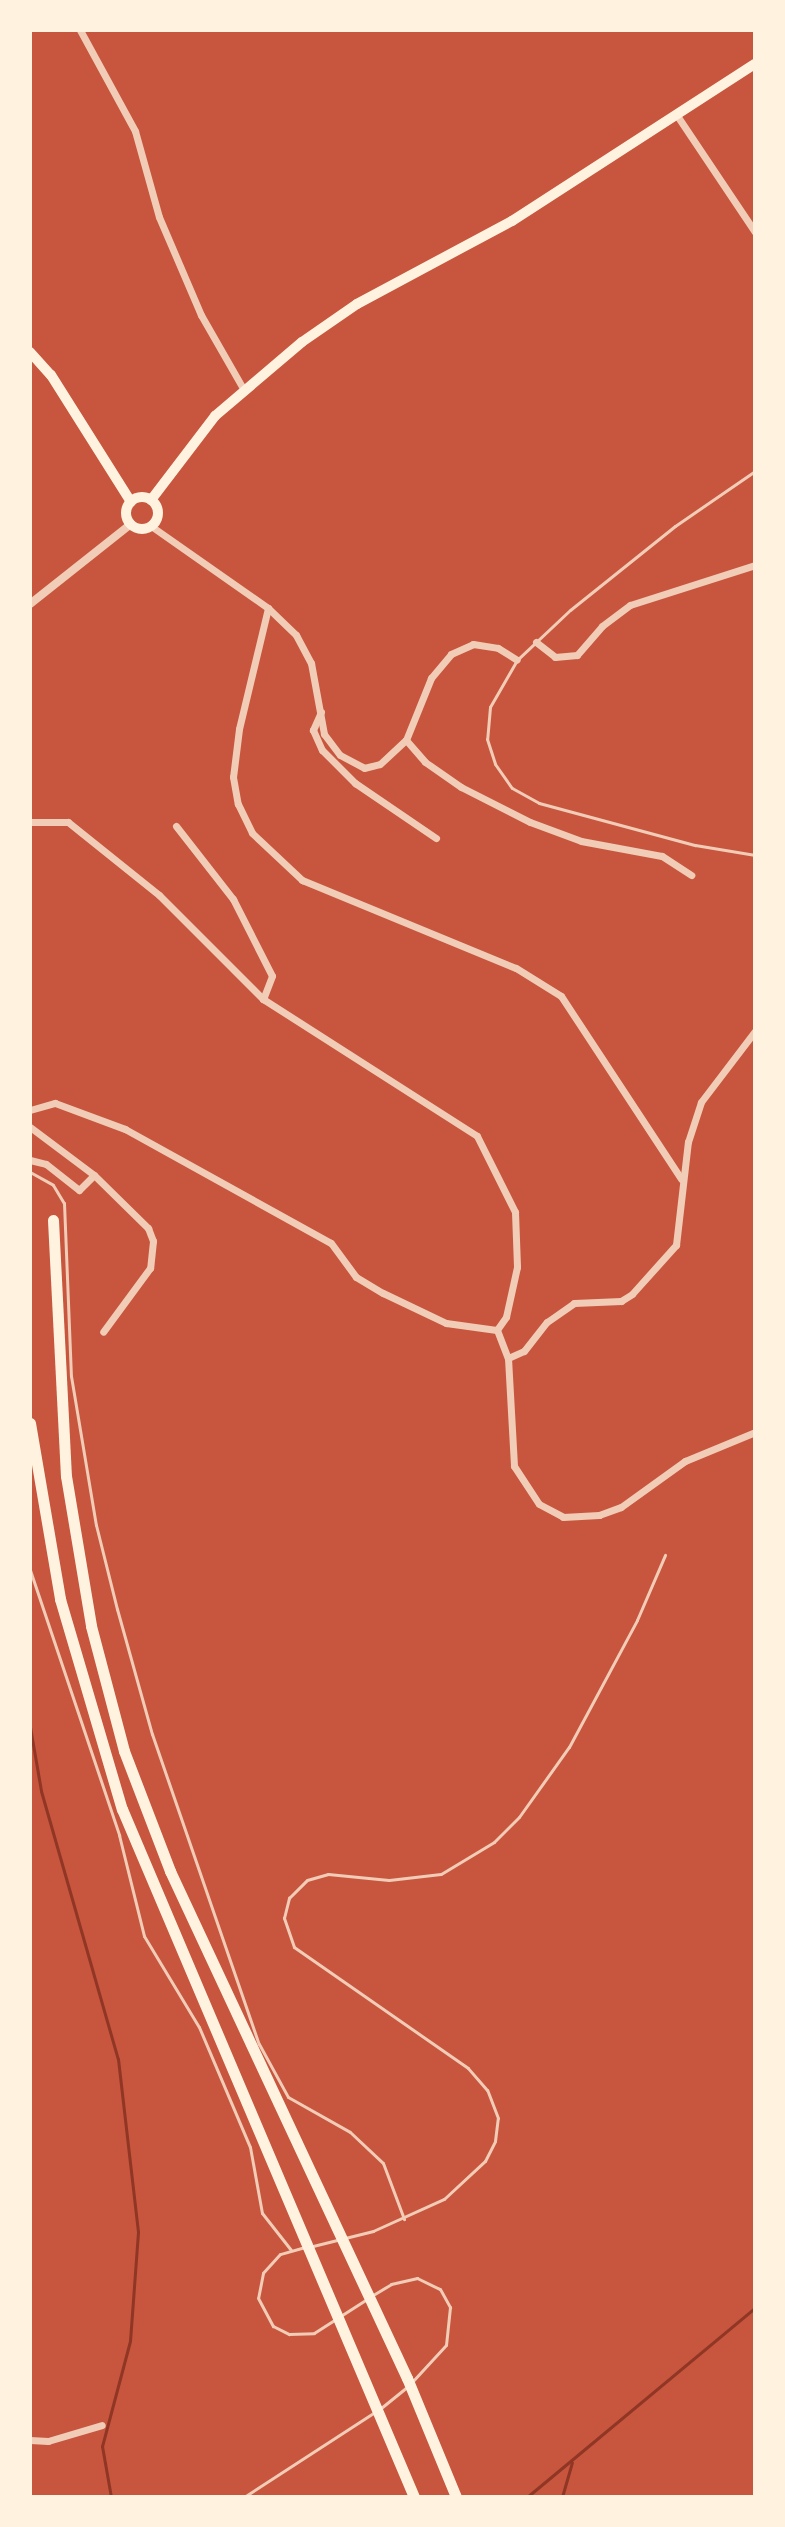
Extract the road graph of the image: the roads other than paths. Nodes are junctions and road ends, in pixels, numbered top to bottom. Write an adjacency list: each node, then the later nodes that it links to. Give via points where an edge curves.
1 (80, 30): 6 (street, via 135,131 170,243 201,315)
2 (755, 64): 3 (main road)
3 (676, 114): 4 (street); 6 (main road, via 512,221 357,304)
4 (755, 232)
5 (30, 352): 9 (main road, via 51,375)
6 (244, 390): 8 (main road, via 215,416)
7 (755, 471): 15 (lane, via 675,526)
8 (151, 500): 9 (main road); 11 (main road, via 158,515)
9 (131, 502): 10 (main road)
10 (131, 524): 11 (main road); 13 (street)
11 (151, 526): 14 (street)
12 (755, 565): 15 (street, via 630,605 577,655 555,657)
13 (30, 604)
14 (268, 608): 17 (street, via 296,635 311,663); 31 (street, via 233,777 252,833 302,880 516,968 561,996 581,1019)
15 (536, 642): 16 (lane)
16 (517, 660): 18 (street, via 498,648 473,644 451,654 431,678); 22 (lane, via 490,707 487,739 495,764 512,788 539,803 695,845)
17 (322, 710): 18 (street, via 324,734 340,755 364,768 380,764); 21 (street, via 313,730 322,750 355,783)
18 (406, 740): 23 (street, via 425,762 461,787 530,822 581,841 662,856)
19 (30, 822): 24 (street, via 68,822 96,841 159,895)
20 (176, 826): 24 (street, via 233,899 272,976)
21 (436, 838)
22 (755, 855)
23 (691, 875)
24 (263, 999): 33 (street, via 477,1136 515,1212 517,1267 506,1317)
25 (755, 1031): 31 (street, via 701,1102)
26 (30, 1110): 33 (street, via 55,1103 125,1129 331,1243 356,1277 383,1293 446,1323)
27 (30, 1127): 30 (street)
28 (30, 1160): 30 (street, via 46,1164 79,1190)
29 (30, 1172): 40 (lane, via 53,1185 64,1203 67,1333 75,1403 96,1525 123,1634 184,1832 259,2044 288,2097 350,2132 383,2163)
30 (94, 1175): 34 (street, via 137,1214 153,1241 143,1282)
31 (681, 1179): 35 (street, via 680,1236 646,1280 621,1301 574,1303 547,1322 524,1351)
32 (53, 1220): 46 (highway, via 66,1476 107,1690 170,1871)
33 (497, 1330): 35 (street)
34 (103, 1332)
35 (508, 1358): 37 (street, via 514,1466 539,1504 563,1517 599,1515 621,1507 685,1461)
36 (30, 1423): 45 (highway, via 60,1599 98,1737 153,1891)
37 (755, 1432)
38 (665, 1555): 40 (lane, via 579,1730 509,1829 441,1874 397,1880 317,1875 296,1889 285,1907 285,1930 294,1947 468,2068 495,2107 498,2131 485,2161 444,2199)
39 (30, 1570): 41 (lane, via 119,1835 144,1936 199,2027 250,2147 262,2213)
40 (404, 2219): 41 (lane)
41 (291, 2250): 44 (lane, via 271,2261 258,2286 260,2308 282,2331 314,2333 391,2284 417,2278 429,2281 445,2297 451,2332 439,2356 393,2400)
42 (102, 2425): 43 (street, via 81,2427 48,2441)
43 (30, 2440)
44 (244, 2497)
45 (414, 2497)
46 (456, 2497)

